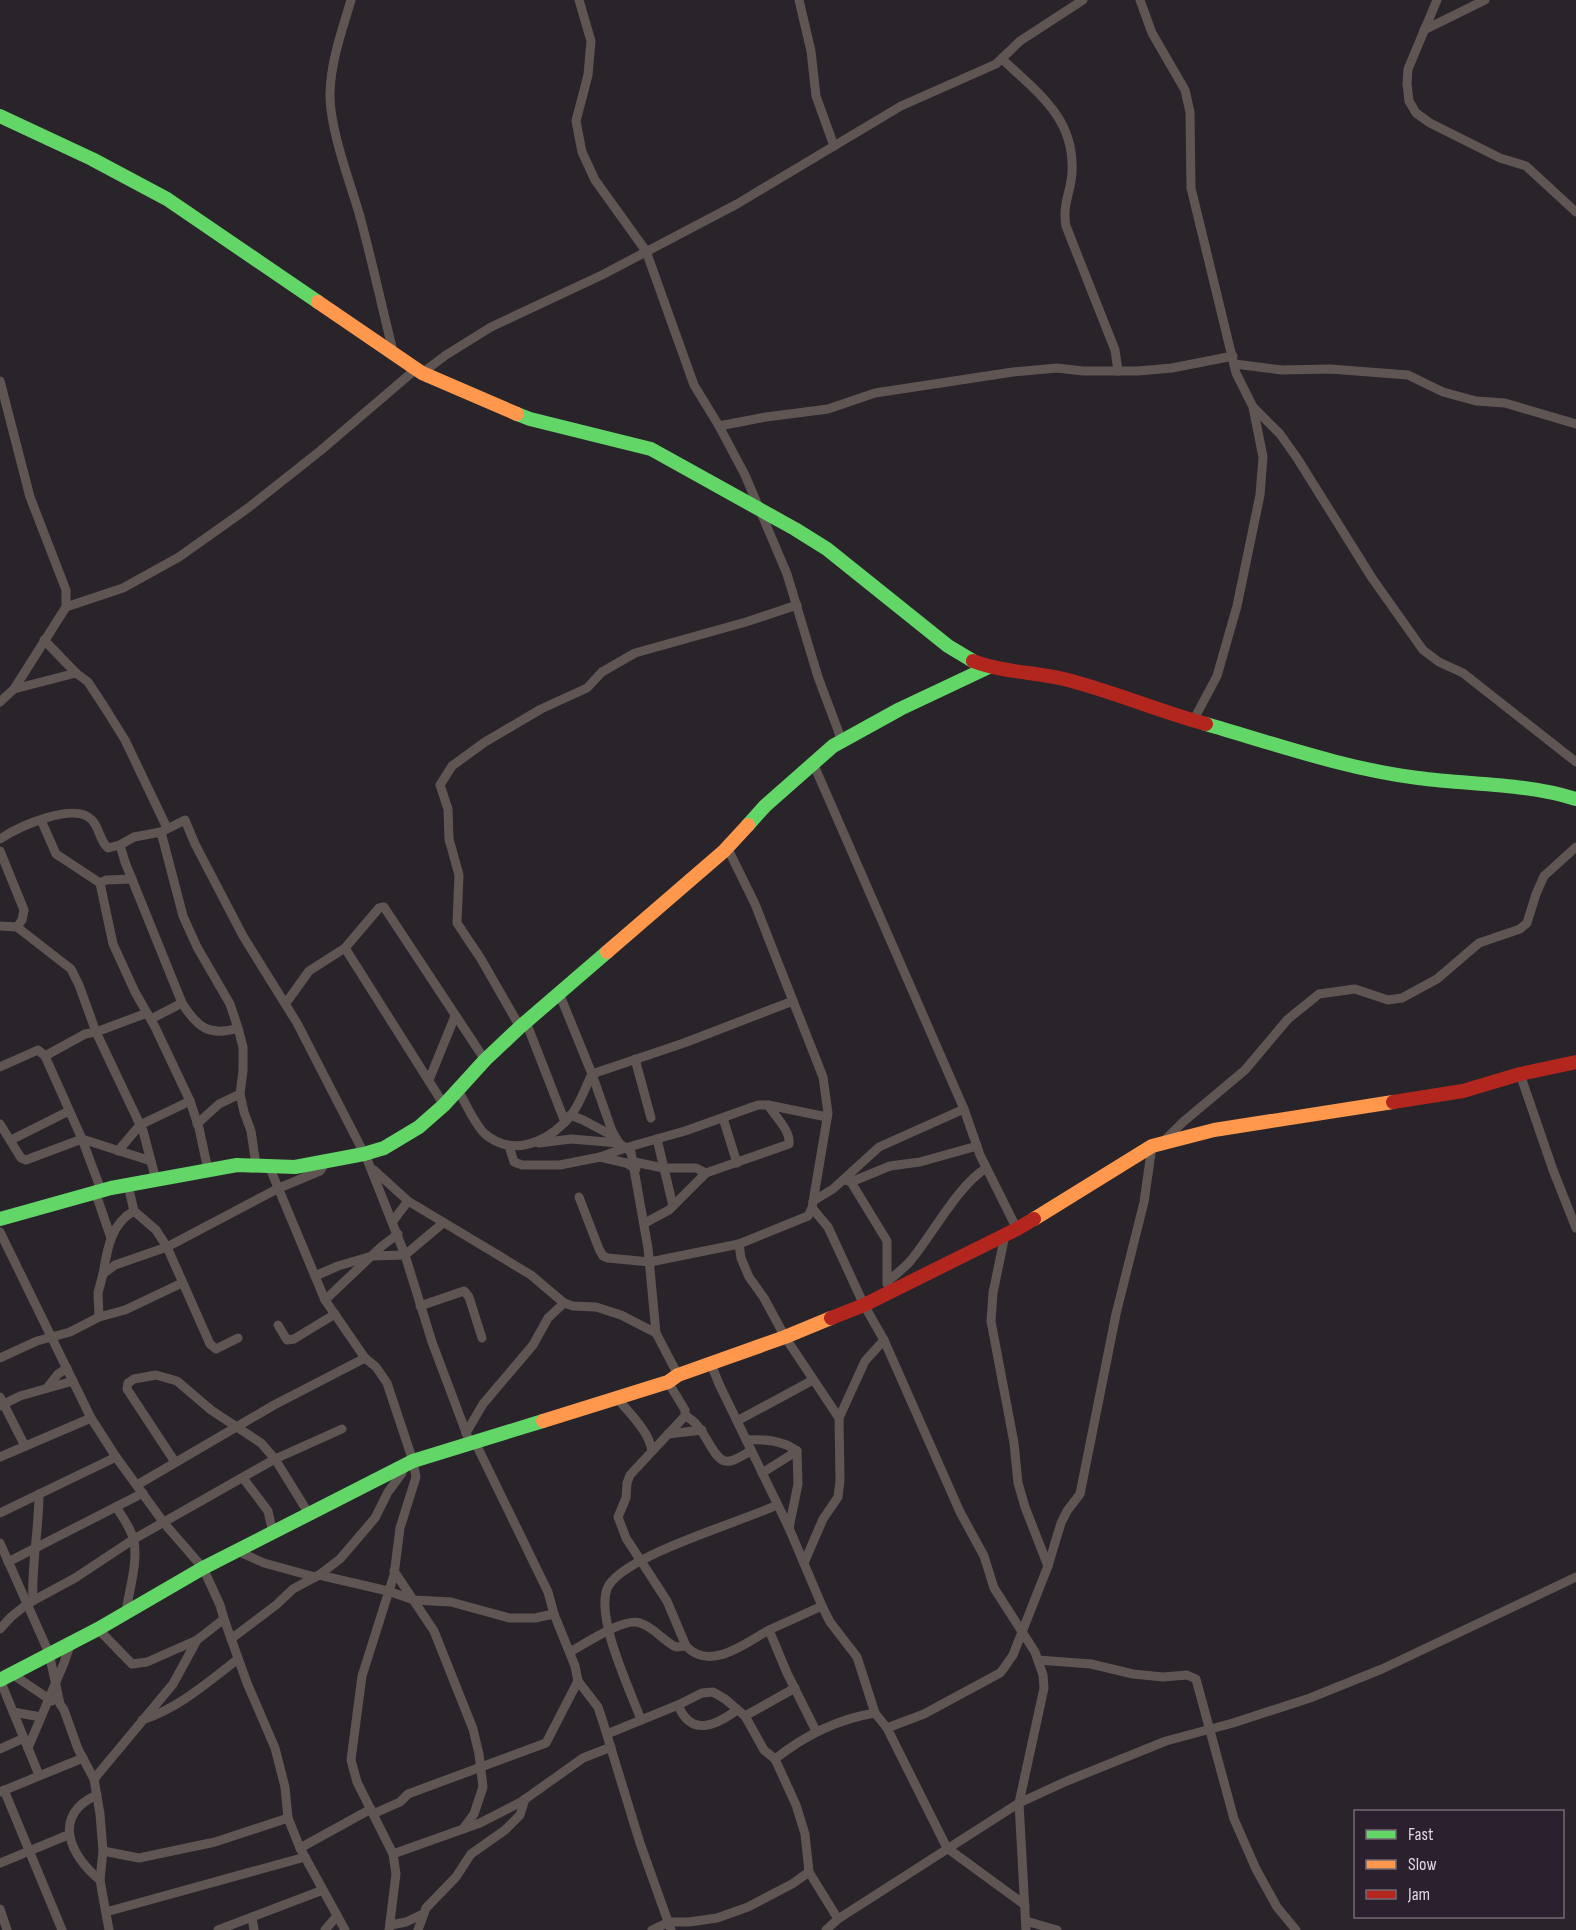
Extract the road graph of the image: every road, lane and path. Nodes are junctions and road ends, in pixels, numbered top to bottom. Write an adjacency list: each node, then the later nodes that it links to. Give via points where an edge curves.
1 (351, 0): 15 (street, via 337,44 330,96 339,145 370,251)
2 (579, 0): 14 (street, via 591,41 577,134 596,180)
3 (799, 0): 12 (street, via 812,51 816,96)
4 (1083, 0): 8 (street)
5 (1140, 0): 16 (street, via 1152,33 1185,90 1190,112 1191,188)
6 (1437, 0): 9 (street)
7 (1485, 0): 9 (street)
8 (1067, 5): 10 (street)
9 (1424, 30): 13 (street, via 1408,69 1409,101 1416,113 1500,158 1526,166)
10 (1002, 59): 12 (street, via 901,106); 18 (street, via 1050,104 1064,125 1072,173 1065,204 1066,226 1115,350)
11 (0, 116): 15 (street, via 167,199)
12 (834, 146): 14 (street, via 737,204)
13 (1576, 212)
14 (646, 251): 17 (street, via 491,327); 22 (street, via 694,385)
15 (394, 355): 17 (street)
16 (1234, 360): 18 (street); 20 (street, via 1238,379); 21 (street, via 1282,370 1408,375 1443,392 1476,401 1505,403)
17 (419, 371): 23 (street, via 530,419 651,449); 25 (street, via 248,508 179,556 123,588)
18 (1118, 371): 22 (street, via 1058,368 1012,372 875,393 828,409)
19 (0, 381): 25 (street, via 30,497 66,590)
20 (1253, 407): 31 (street, via 1263,457 1260,495 1237,606 1216,676); 33 (street, via 1297,458 1372,578 1423,650 1463,674)
21 (1576, 423)
22 (719, 426): 23 (street)
23 (760, 509): 24 (street); 27 (street, via 827,549 948,646)
24 (797, 605): 32 (street); 54 (street, via 635,653 602,672 586,688 484,742 452,766 440,785 459,875 457,923)
25 (66, 607): 26 (street)
26 (44, 640): 28 (street); 29 (street)
27 (989, 667): 31 (street, via 1063,679); 32 (street)
28 (76, 673): 29 (street); 37 (street, via 88,682 125,740)
29 (15, 689): 30 (street)
30 (0, 702)
31 (1193, 721): 35 (street, via 1352,765 1417,777 1521,787)
32 (842, 741): 34 (street)
33 (1576, 762)
34 (813, 763): 40 (street); 70 (street)
35 (1576, 799)
36 (41, 820): 38 (street); 39 (street, via 65,812 78,813 90,818 108,848); 44 (street, via 56,854)
37 (164, 830): 39 (street, via 134,837); 51 (street, via 185,820 243,936); 55 (street, via 183,916 230,1004)
38 (0, 839)
39 (120, 845): 43 (street)
40 (727, 847): 48 (street); 49 (street, via 755,904)
41 (1576, 847): 84 (street, via 1544,876 1527,923 1520,929 1479,943 1437,979 1402,998 1388,1000 1355,989 1319,994 1288,1019 1245,1070)
42 (0, 851): 46 (street, via 24,910)
43 (132, 879): 44 (street); 50 (street)
44 (100, 883): 52 (street, via 113,944)
45 (0, 926): 46 (street)
46 (17, 927): 56 (street, via 71,969)
47 (345, 948): 51 (street, via 309,971); 53 (street, via 384,907); 64 (street)
48 (559, 993): 54 (street); 62 (street)
49 (793, 1001): 58 (street); 72 (street, via 824,1077)
50 (182, 1003): 52 (street); 55 (street, via 194,1022 209,1030 224,1032)
51 (286, 1003): 88 (street)
52 (149, 1016): 56 (street); 67 (street)
53 (455, 1016): 59 (street); 64 (street)
54 (523, 1025): 59 (street); 75 (street)
55 (238, 1028): 66 (street, via 243,1047)
56 (96, 1032): 57 (street); 78 (street)
57 (45, 1056): 61 (street, via 38,1050); 71 (street)
58 (635, 1059): 62 (street); 73 (street)
59 (484, 1060): 65 (street)
60 (1576, 1062): 63 (street)
61 (0, 1067)
62 (592, 1074): 75 (street); 82 (street)
63 (1520, 1074): 84 (street, via 1463,1091 1214,1130); 114 (street)
64 (429, 1080): 68 (street)
65 (458, 1090): 68 (street); 85 (street, via 485,1134)
66 (240, 1094): 76 (street, via 219,1104); 93 (street)
67 (190, 1101): 76 (street); 78 (street)
68 (444, 1105): 88 (street, via 419,1127 384,1148)
69 (768, 1106): 72 (street); 74 (street, via 758,1105); 92 (street, via 787,1133 789,1144)
70 (964, 1109): 86 (street); 101 (street, via 886,1143)
71 (69, 1111): 79 (street); 81 (street)
72 (827, 1117): 107 (street)
73 (651, 1118)
74 (723, 1118): 80 (street); 92 (street)
75 (568, 1119): 82 (street, via 583,1120); 83 (street)
76 (197, 1124): 98 (street)
77 (0, 1125): 81 (street)
78 (140, 1125): 87 (street); 90 (street)
79 (82, 1139): 81 (street, via 26,1160); 87 (street); 104 (street)
80 (657, 1139): 82 (street); 96 (street)
81 (11, 1140)
82 (620, 1142): 83 (street, via 571,1139); 89 (street); 94 (street, via 630,1152)
83 (537, 1143): 85 (street)
84 (1156, 1145): 116 (street); 188 (street, via 1113,1326 1080,1494 1061,1523)
85 (510, 1146): 89 (street, via 514,1162 522,1165)
86 (977, 1146): 97 (street); 101 (street, via 890,1166)
87 (118, 1151): 90 (street)
88 (364, 1154): 91 (street); 95 (street)
89 (600, 1157): 94 (street)
90 (151, 1161): 100 (street)
91 (327, 1161): 93 (street, via 295,1167); 103 (street, via 320,1171)
92 (737, 1163): 99 (street)
93 (263, 1165): 98 (street); 103 (street)
94 (635, 1166): 96 (street); 113 (street)
95 (371, 1167): 106 (street); 111 (street)
96 (664, 1168): 99 (street, via 696,1168); 108 (street)
97 (986, 1168): 116 (street); 127 (street, via 974,1176)
98 (208, 1170): 100 (street)
99 (706, 1173): 108 (street)
100 (156, 1180): 102 (street)
101 (847, 1181): 107 (street); 127 (street, via 887,1241)
102 (128, 1185): 104 (street); 109 (street)
103 (279, 1188): 120 (street); 125 (street)
104 (97, 1191): 110 (street); 118 (street)
105 (579, 1197): 123 (street, via 603,1256)
106 (408, 1201): 111 (street); 112 (street)
107 (812, 1205): 119 (street, via 808,1216); 130 (street, via 828,1227)
108 (673, 1206): 113 (street)
109 (134, 1211): 118 (street, via 118,1225); 120 (street, via 156,1230)
110 (0, 1219)
111 (393, 1221): 117 (street)
112 (443, 1223): 121 (street); 129 (street, via 531,1275)
113 (645, 1223): 123 (street)
114 (1576, 1228)
115 (0, 1232): 136 (street)
116 (1011, 1232): 127 (street); 188 (street, via 993,1293 991,1321 1018,1483)
117 (398, 1234): 121 (street); 122 (street)
118 (111, 1238): 124 (street)
119 (739, 1244): 123 (street); 137 (street, via 749,1277)
120 (167, 1247): 124 (street, via 115,1265); 126 (street)
121 (405, 1255): 122 (street); 131 (street)
122 (372, 1256): 125 (street); 128 (street)
123 (650, 1262): 135 (street)
124 (103, 1274): 133 (street, via 98,1293)
125 (315, 1276): 128 (street)
126 (182, 1283): 133 (street, via 125,1310); 138 (street, via 210,1344 216,1348)
127 (887, 1287): 130 (street)
128 (325, 1300): 132 (street)
129 (564, 1303): 135 (street, via 621,1315); 159 (street, via 548,1318 533,1345 483,1404)
130 (864, 1305): 137 (street); 140 (street)
131 (420, 1306): 139 (street, via 464,1291); 159 (street)
132 (335, 1314): 134 (street, via 294,1339 287,1340); 142 (street)
133 (99, 1317): 136 (street, via 70,1332)
134 (278, 1325)
135 (656, 1333): 145 (street)
136 (51, 1336): 141 (street); 144 (street)
137 (785, 1337): 143 (street); 146 (street)
138 (238, 1338)
139 (482, 1338)
140 (884, 1340): 153 (street, via 865,1361); 204 (street, via 960,1512 984,1556 994,1588)
141 (0, 1358)
142 (365, 1358): 155 (street); 169 (street, via 387,1383)
143 (711, 1364): 145 (street); 154 (street)
144 (67, 1368): 147 (street); 148 (street)
145 (673, 1378): 149 (street); 151 (street)
146 (813, 1380): 153 (street); 154 (street)
147 (73, 1381): 148 (street); 152 (street)
148 (47, 1388): 150 (street)
149 (617, 1398): 159 (street); 162 (street, via 644,1431)
150 (1, 1403): 161 (street)
151 (685, 1416): 157 (street); 158 (street)
152 (91, 1418): 161 (street); 166 (street)
153 (839, 1418): 187 (street, via 838,1497 823,1519)
154 (737, 1421): 160 (street)
155 (236, 1427): 167 (street, via 261,1443); 168 (street); 168 (street, via 177,1381 156,1375 134,1379 127,1389)
156 (342, 1428): 167 (street)
157 (702, 1430): 158 (street); 163 (street, via 725,1461)
158 (668, 1434): 162 (street)
159 (471, 1439): 169 (street); 198 (street, via 537,1567)
160 (746, 1440): 163 (street); 164 (street, via 774,1441)
161 (25, 1446): 165 (street)
162 (652, 1451): 185 (street, via 630,1475 618,1516 626,1538)
163 (751, 1451): 170 (street)
164 (797, 1451): 170 (street); 179 (street, via 798,1484)
165 (0, 1457)
166 (116, 1457): 172 (street); 173 (street)
167 (275, 1459): 171 (street); 177 (street)
168 (176, 1462): 172 (street)
169 (409, 1464): 177 (street); 190 (street, via 416,1477 400,1528); 191 (street, via 375,1518 340,1559)
170 (762, 1473): 174 (street)
171 (243, 1478): 178 (street); 180 (street, via 268,1511)
172 (140, 1489): 175 (street); 178 (street)
173 (39, 1494): 176 (street); 183 (street)
174 (777, 1505): 179 (street); 185 (street, via 686,1539)
175 (116, 1507): 181 (street); 183 (street)
176 (0, 1513)
177 (309, 1515): 180 (street)
178 (164, 1523): 181 (street); 189 (street)
179 (789, 1528): 187 (street)
180 (273, 1533): 184 (street)
181 (134, 1539): 195 (street); 197 (street)
182 (0, 1543): 186 (street)
183 (34, 1548): 186 (street); 195 (street)
184 (237, 1551): 189 (street); 191 (street, via 264,1563)
185 (642, 1561): 202 (street, via 615,1578 607,1588 605,1610); 208 (street, via 667,1601)
186 (8, 1562): 195 (street)
187 (804, 1563): 196 (street)
188 (1048, 1566): 204 (street)
189 (203, 1568): 197 (street); 199 (street)
190 (394, 1571): 193 (street); 194 (street)
191 (317, 1576): 193 (street); 205 (street, via 293,1589)
192 (1576, 1577): 229 (street, via 1382,1669 1310,1698)
193 (388, 1591): 194 (street); 245 (street, via 362,1676 351,1760)
194 (414, 1600): 198 (street, via 451,1602 509,1618); 238 (street, via 434,1631 464,1702)
195 (30, 1603): 200 (street); 210 (street)
196 (822, 1606): 203 (street); 224 (street, via 858,1657)
197 (126, 1612): 201 (street)
198 (554, 1614): 209 (street)
199 (224, 1619): 205 (street); 206 (street)
200 (0, 1629)
201 (98, 1629): 207 (street); 211 (street, via 132,1664)
202 (609, 1630): 208 (street, via 639,1622 669,1644); 209 (street); 227 (street)
203 (769, 1630): 208 (street, via 723,1655 708,1658 694,1655); 218 (street)
204 (1022, 1631): 213 (street); 228 (street, via 1013,1655 1000,1673 924,1714)
205 (231, 1639): 212 (street)
206 (196, 1640): 211 (street); 214 (street)
207 (71, 1641): 210 (street); 217 (street)
208 (687, 1646)
209 (570, 1652): 216 (street)
210 (49, 1653): 215 (street); 217 (street)
211 (165, 1655): 214 (street)
212 (238, 1659): 226 (street, via 193,1694); 246 (street, via 275,1748)
213 (1038, 1660): 229 (street, via 1091,1664 1133,1674 1187,1675 1196,1679 1199,1686); 244 (street, via 1044,1688)
214 (185, 1661): 226 (street, via 173,1684)
215 (4, 1678): 219 (street); 222 (street)
216 (578, 1680): 231 (street, via 598,1707); 238 (street, via 546,1743)
217 (56, 1683): 219 (street); 220 (street)
218 (795, 1688): 223 (street); 230 (street)
219 (48, 1699): 220 (street); 225 (street)
220 (60, 1704): 236 (street)
221 (678, 1705): 223 (street, via 713,1692); 223 (street, via 682,1716 693,1724 715,1723); 227 (street)
222 (13, 1712): 225 (street); 232 (street)
223 (741, 1713): 237 (street, via 764,1750)
224 (875, 1713): 228 (street); 230 (street)
225 (41, 1717): 234 (street)
226 (142, 1720): 240 (street)
227 (641, 1720): 231 (street)
228 (887, 1728): 249 (street)
229 (1209, 1730): 244 (street, via 1119,1759); 269 (street, via 1234,1819 1256,1869)
230 (816, 1731): 237 (street)
231 (607, 1734): 233 (street)
232 (24, 1738): 234 (street); 235 (street)
233 (611, 1747): 243 (street, via 583,1758); 265 (street)
234 (28, 1748): 239 (street)
235 (0, 1749)
236 (84, 1758): 239 (street); 240 (street)
237 (775, 1759): 255 (street, via 805,1834)
238 (481, 1766): 245 (street); 247 (street, via 483,1787 474,1814)
239 (39, 1775): 241 (street)
240 (94, 1779): 242 (street)
241 (2, 1791): 250 (street)
242 (97, 1796): 248 (street, via 78,1807 69,1823); 251 (street)
243 (525, 1799): 247 (street); 261 (street, via 520,1815 471,1854)
244 (1019, 1803): 249 (street); 258 (street)
245 (372, 1811): 252 (street); 253 (street)
246 (288, 1818): 251 (street, via 215,1842 139,1858); 252 (street)
247 (463, 1829): 253 (street)
248 (68, 1835): 250 (street); 256 (street, via 88,1871)
249 (947, 1848): 258 (street); 264 (street)
250 (30, 1851): 254 (street); 271 (street)
251 (103, 1851): 256 (street)
252 (303, 1853): 257 (street); 260 (street)
253 (393, 1854): 267 (street, via 396,1874)
254 (0, 1863)
255 (809, 1872): 264 (street); 265 (street, via 748,1907 717,1918)
256 (100, 1880): 260 (street)
257 (323, 1890): 262 (street); 263 (street)
258 (1025, 1905): 266 (street)
259 (0, 1909): 270 (street)
260 (106, 1912): 268 (street)
261 (423, 1914): 267 (street); 276 (street)
262 (337, 1916): 274 (street); 275 (street)
263 (252, 1917): 272 (street); 273 (street)
264 (838, 1919): 278 (street)
265 (670, 1926): 277 (street)
266 (1026, 1926): 279 (street)
267 (390, 1928)
268 (108, 1929)
269 (1292, 1929)
270 (7, 1930)
271 (62, 1930)
272 (218, 1930)
273 (254, 1930)
274 (326, 1930)
275 (345, 1930)
276 (418, 1930)
277 (652, 1930)
278 (826, 1930)
279 (1057, 1930)

